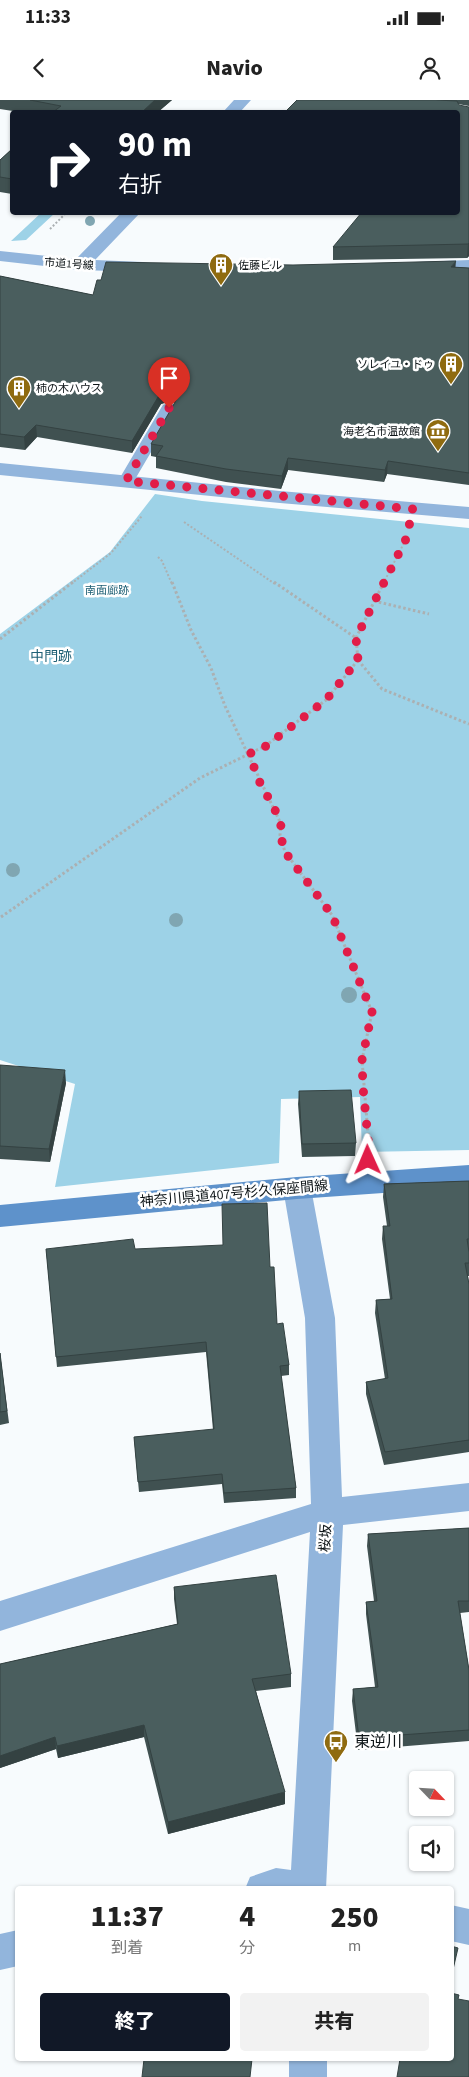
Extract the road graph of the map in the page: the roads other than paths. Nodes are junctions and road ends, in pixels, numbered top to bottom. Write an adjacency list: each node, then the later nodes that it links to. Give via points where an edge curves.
1 (244, 100): 2 (street)
2 (233, 110)
3 (129, 215): 5 (street)
4 (0, 256): 5 (street, 市道1号線)
5 (80, 265): 8 (street, 市道1号線)
6 (469, 266): 7 (street)
7 (403, 267)
8 (164, 268)
9 (169, 408): 11 (lane)
10 (0, 469): 11 (street)
11 (126, 481): 12 (street)
12 (469, 513)
13 (469, 1176): 14 (main road, 神奈川県道407号杉久保座間線)
14 (297, 1188): 15 (main road, 神奈川県道407号杉久保座間線); 17 (street, 桜坂, via 320,1318)
15 (0, 1216)
16 (469, 1497): 17 (street)
17 (327, 1513): 18 (street); 19 (street, 桜坂)
18 (0, 1616)
19 (308, 1886)
20 (454, 1924): 21 (street)
21 (469, 1927)
22 (15, 1949): 23 (street)
23 (0, 1952)
24 (308, 2061): 25 (street)
25 (308, 2077)

